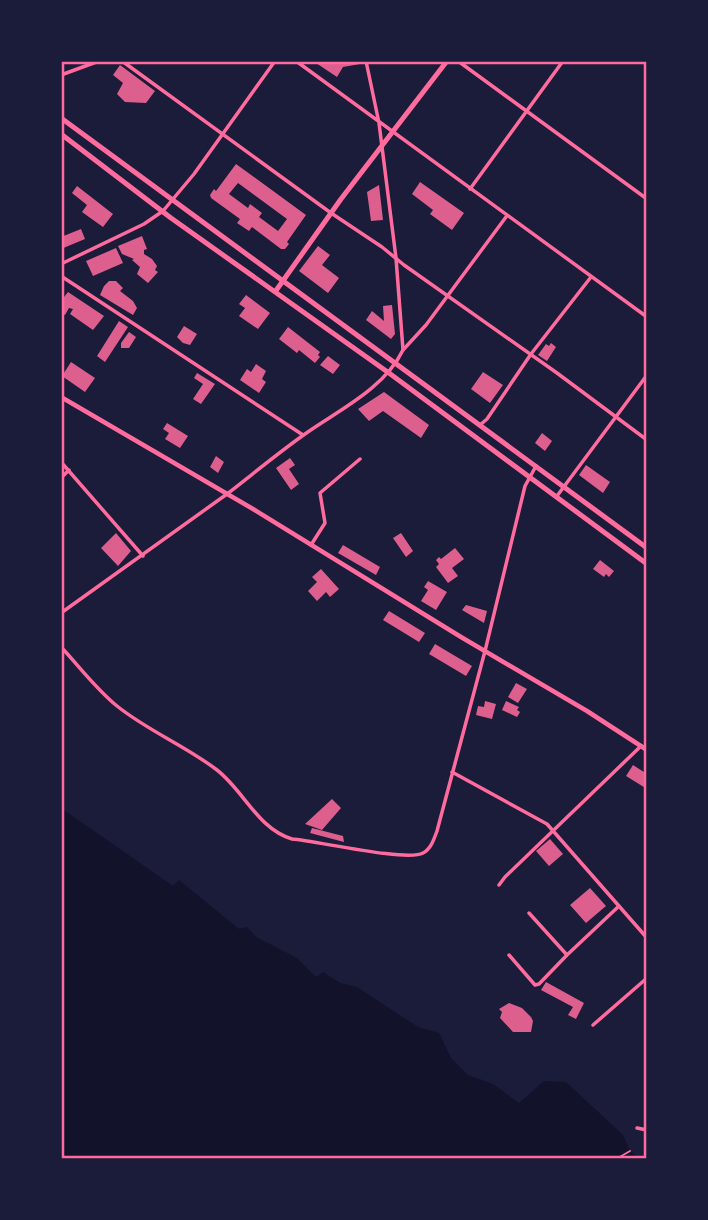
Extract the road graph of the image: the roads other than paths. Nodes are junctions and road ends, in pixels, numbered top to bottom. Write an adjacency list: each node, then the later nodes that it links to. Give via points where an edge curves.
1 (99, 61): 10 (street)
2 (122, 61): 14 (street)
3 (275, 61): 14 (street)
4 (296, 61): 13 (street)
5 (366, 61): 13 (street)
6 (447, 61): 15 (main road)
7 (458, 61): 11 (street)
8 (555, 61): 9 (street)
9 (562, 63): 11 (street)
10 (61, 75)
11 (526, 111): 18 (street); 19 (street)
12 (61, 118): 20 (main road)
13 (379, 123): 15 (street); 17 (street)
14 (222, 133): 20 (street); 22 (street)
15 (392, 133): 17 (main road); 18 (street)
16 (61, 134): 21 (main road)
17 (382, 146): 22 (main road); 24 (street)
18 (470, 189): 23 (street)
19 (647, 200)
20 (173, 201): 21 (street); 28 (main road)
21 (163, 211): 25 (street); 29 (main road)
22 (331, 213): 24 (street); 28 (main road)
23 (506, 216): 27 (street); 30 (street)
24 (396, 258): 30 (street); 32 (street)
25 (61, 264)
26 (61, 276): 40 (street)
27 (592, 277): 31 (street); 33 (street)
28 (282, 281): 29 (main road); 34 (main road)
29 (275, 292): 35 (main road)
30 (447, 297): 32 (street); 33 (street)
31 (647, 317)
32 (403, 350): 34 (street)
33 (531, 354): 38 (street); 39 (street)
34 (397, 364): 35 (street); 39 (main road)
35 (389, 373): 40 (street); 46 (main road)
36 (647, 375): 38 (street)
37 (61, 397): 49 (main road)
38 (616, 418): 41 (street); 48 (street)
39 (480, 425): 44 (main road)
40 (303, 435): 49 (street)
41 (647, 440)
42 (360, 459): 51 (street, via 320,493 325,523)
43 (61, 462): 45 (street)
44 (536, 466): 46 (street); 48 (main road)
45 (69, 470): 47 (street); 53 (street)
46 (529, 476): 50 (main road); 57 (street)
47 (61, 478)
48 (564, 486): 50 (street); 52 (main road)
49 (227, 494): 51 (main road); 53 (street)
50 (557, 496): 54 (main road)
51 (311, 545): 57 (main road)
52 (647, 548)
53 (143, 556): 55 (street)
54 (647, 564)
55 (61, 613)
56 (61, 647): 60 (street, via 117,706 217,770 262,819 287,837 418,855 434,840)
57 (485, 651): 58 (main road); 60 (street)
58 (641, 746): 59 (main road); 61 (street)
59 (647, 750)
60 (452, 772): 61 (street)
61 (554, 830): 62 (street); 63 (street)
62 (499, 885)
63 (619, 906): 65 (street); 67 (street)
64 (529, 913): 67 (street)
65 (647, 938)
66 (509, 955): 67 (street, via 535,985)
67 (567, 956)
68 (647, 978): 69 (street)
69 (593, 1025)
70 (637, 1128): 71 (street)
71 (647, 1130)

